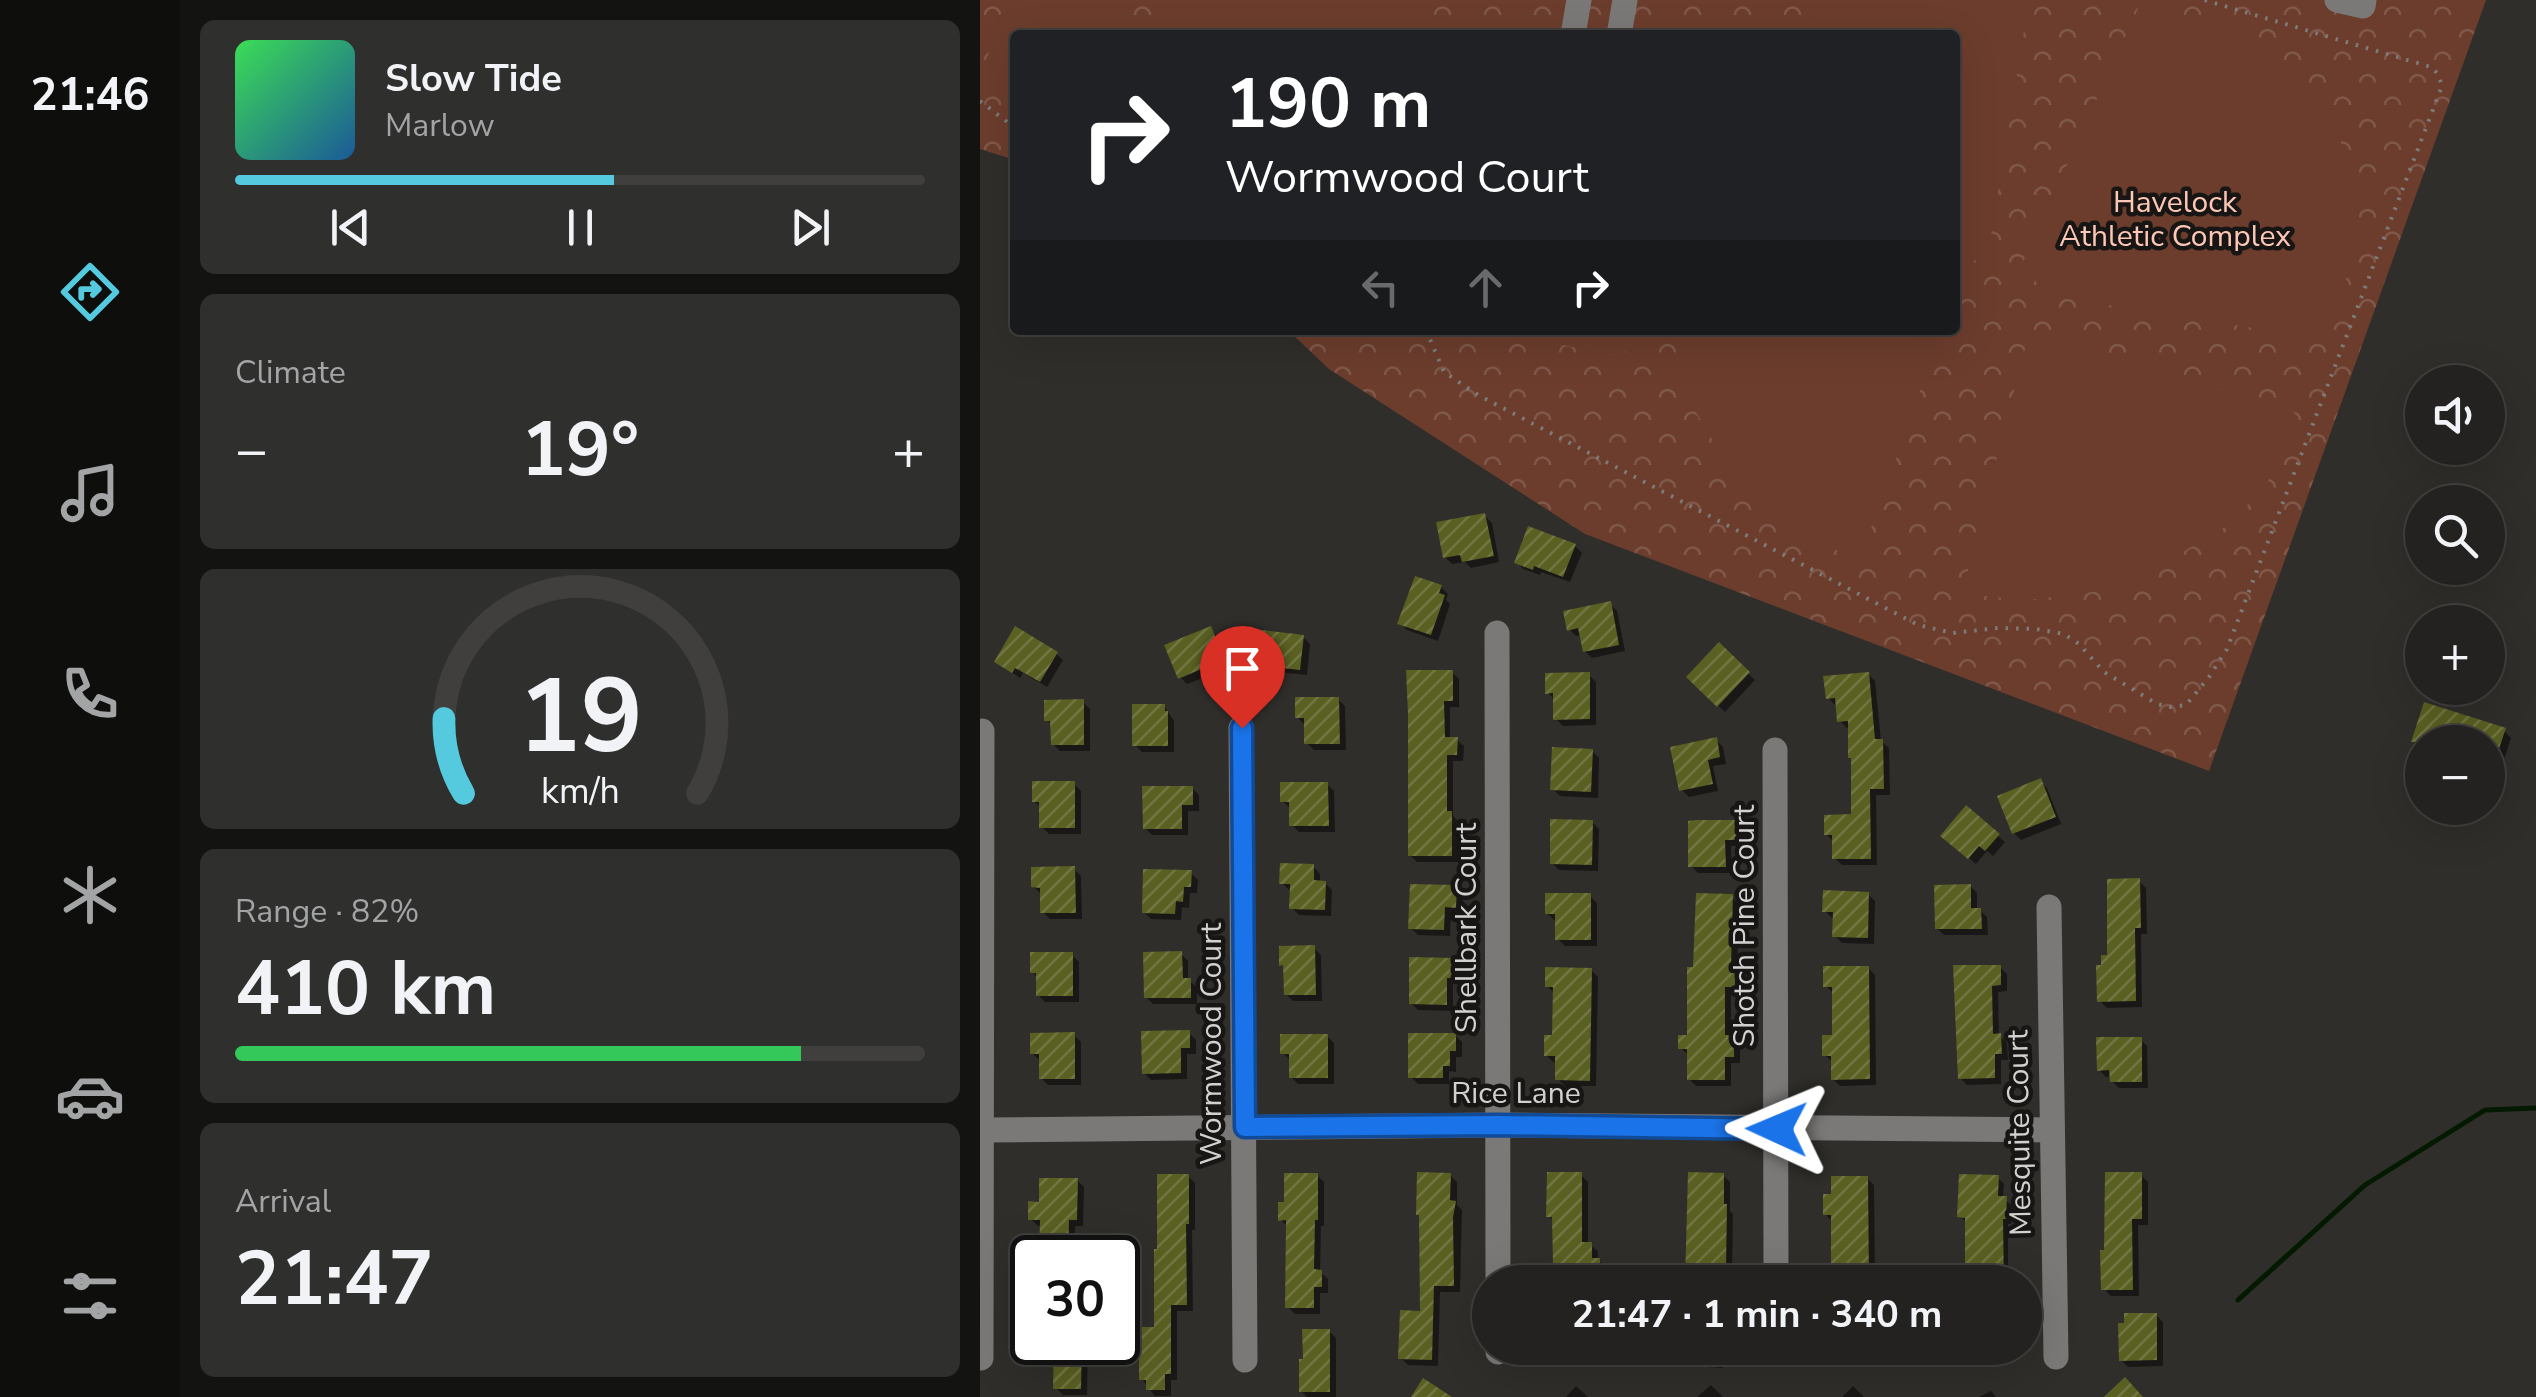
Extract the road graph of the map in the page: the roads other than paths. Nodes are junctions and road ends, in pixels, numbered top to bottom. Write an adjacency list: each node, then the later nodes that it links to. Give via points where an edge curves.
1 (1579, 0): 5 (street)
2 (1625, 0): 6 (street)
3 (2337, 0): 4 (street, via 2363,6)
4 (2364, 0)
5 (1574, 30)
6 (1620, 30)
7 (1498, 632): 12 (street, Shellbark Court)
8 (1242, 728): 13 (street, Wormwood Court)
9 (982, 731): 15 (street)
10 (1776, 750): 14 (street, Shotch Pine Court)
11 (2050, 907): 16 (street, Mesquite Court)
12 (1499, 1125): 13 (street, Rice Lane); 14 (street, Rice Lane); 17 (street, Shellbark Court)
13 (1245, 1127): 15 (street, Rice Lane); 21 (street, Wormwood Court)
14 (1777, 1129): 16 (street, Rice Lane); 18 (street, Shotch Pine Court)
15 (981, 1130): 20 (street)
16 (2051, 1130): 19 (street, Mesquite Court)
17 (1498, 1265)
18 (1776, 1265)
19 (2056, 1357)
20 (982, 1358)
21 (1246, 1360)

